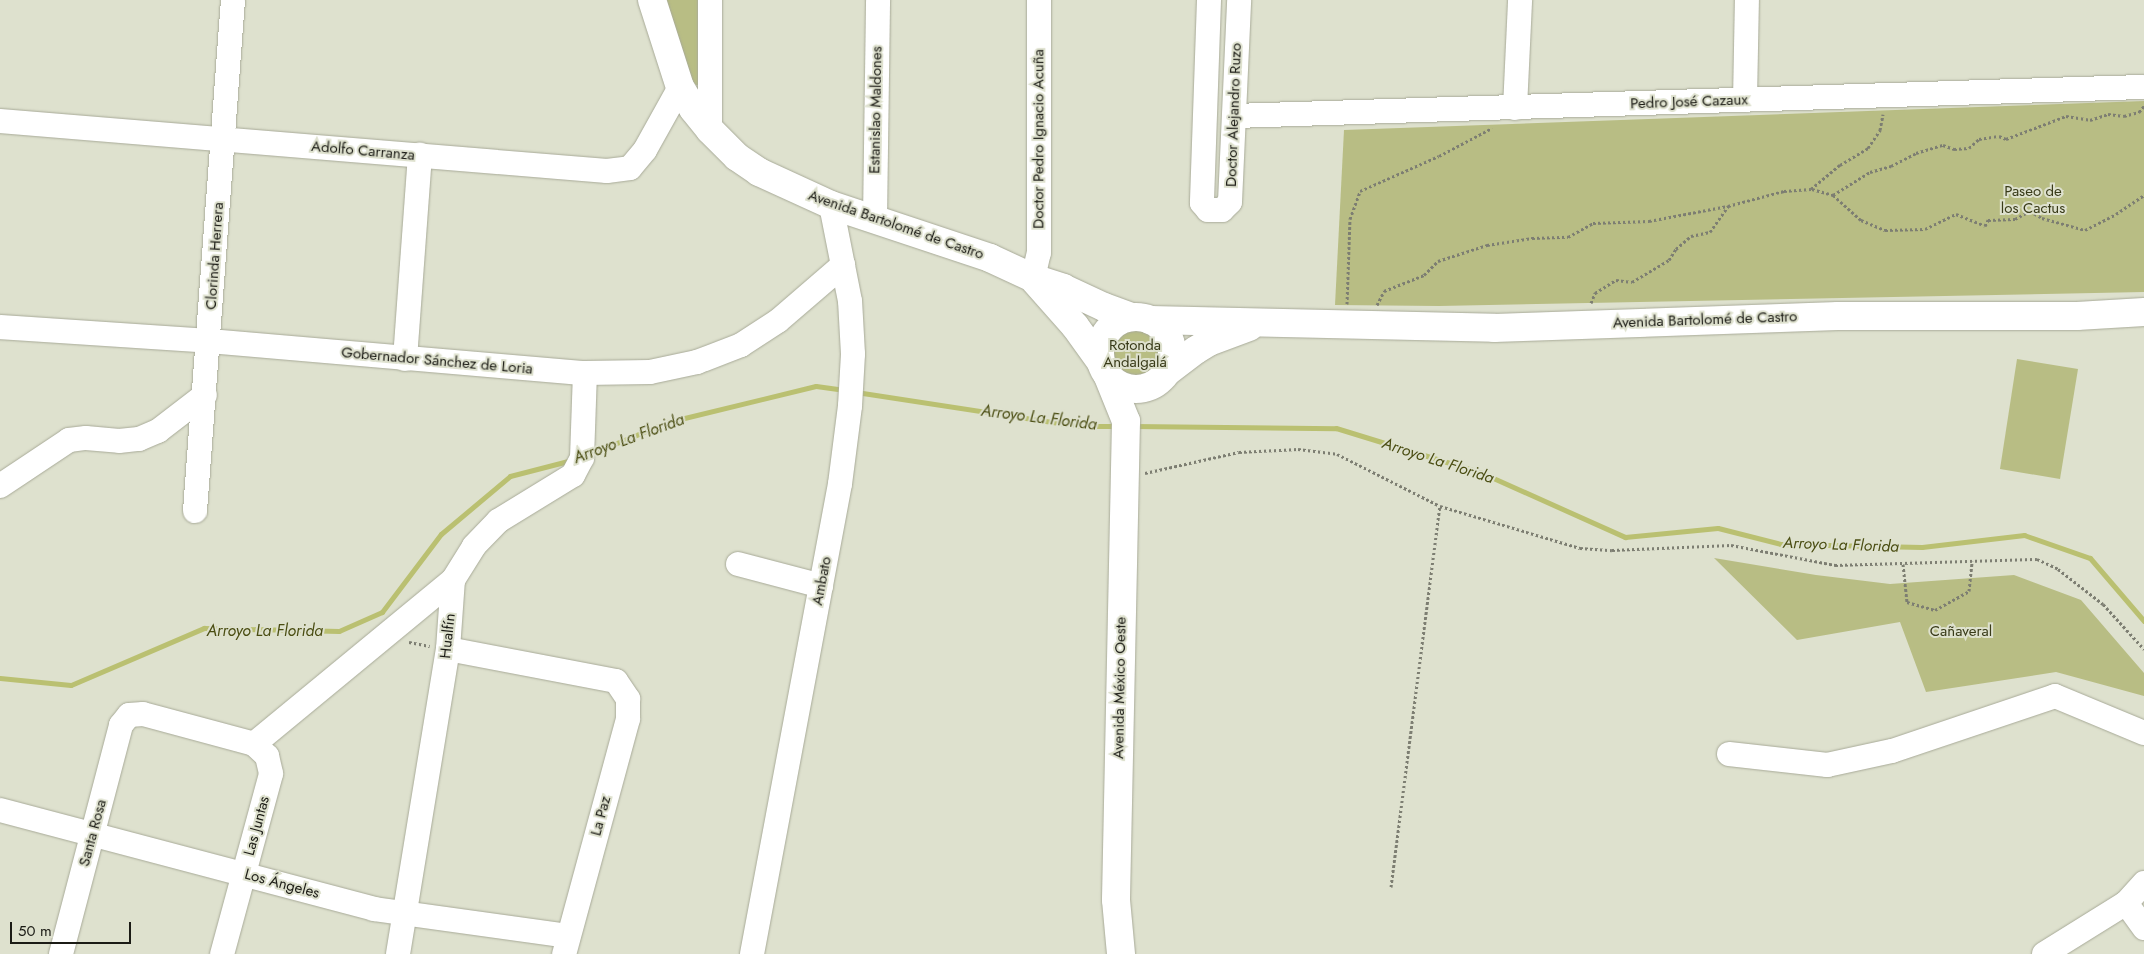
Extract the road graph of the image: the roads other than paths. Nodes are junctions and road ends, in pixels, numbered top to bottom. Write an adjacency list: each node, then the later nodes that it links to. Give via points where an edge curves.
1 (233, 0): 17 (street, Clorinda Herrera)
2 (652, 0): 10 (main road, Avenida Bartolomé de Castro)
3 (710, 0): 16 (street)
4 (878, 0): 20 (street, Estanislao Maldones)
5 (1039, 0): 22 (street, Doctor Pedro Ignacio Acuña, via 1039,253)
6 (1209, 0): 14 (street, Doctor Alejandro Ruzo, via 1202,203 1208,210 1222,210 1230,202)
7 (1239, 0): 14 (street, Doctor Alejandro Ruzo)
8 (1520, 0): 13 (street)
9 (1747, 0): 12 (street)
10 (680, 87): 16 (main road, Avenida Bartolomé de Castro); 18 (street, Adolfo Carranza, via 645,150 630,168 607,171)
11 (2144, 87): 12 (street, Pedro José Cazaux)
12 (1745, 100): 13 (street, Pedro José Cazaux)
13 (1515, 108): 14 (street, Pedro José Cazaux)
14 (1234, 116)
15 (0, 121): 17 (street, Adolfo Carranza)
16 (710, 130): 19 (main road, Avenida Bartolomé de Castro, via 736,157 759,172)
17 (223, 140): 18 (street, Adolfo Carranza); 27 (street, Clorinda Herrera)
18 (420, 155): 28 (street)
19 (831, 205): 20 (main road, Avenida Bartolomé de Castro); 21 (street, Ambato)
20 (875, 219): 22 (main road, Avenida Bartolomé de Castro, via 975,252)
21 (843, 265): 30 (street, Gobernador Sánchez de Loria, via 778,322 741,345 696,362 657,371); 38 (street, Ambato, via 852,326 852,378 840,484)
22 (1032, 278): 24 (main road, Avenida Bartolomé de Castro, via 1063,288 1104,308); 29 (main road, Avenida Bartolomé de Castro, via 1070,319)
23 (2144, 312): 25 (main road, Avenida Bartolomé de Castro, via 2077,316 1838,316 1494,328)
24 (1141, 318): 25 (main road, Avenida Bartolomé de Castro, via 1235,320); 29 (main road, via 1118,321 1105,334 1100,345); 31 (main road, via 1164,330 1170,341 1173,354)
25 (1266, 324): 31 (main road, Avenida Bartolomé de Castro, via 1209,342)
26 (0, 327): 27 (street, Gobernador Sánchez de Loria)
27 (209, 340): 28 (street, Gobernador Sánchez de Loria); 32 (street, Clorinda Herrera)
28 (405, 359): 30 (street, Gobernador Sánchez de Loria)
29 (1104, 368): 31 (main road, via 1119,384 1132,389 1146,387); 33 (main road, Avenida México Oeste)
30 (585, 373): 37 (street, Hualfín, via 582,458 573,474 498,521 474,546)
31 (1164, 376): 33 (main road)
32 (205, 395): 34 (street, via 158,431 139,439 69,440); 35 (street, Clorinda Herrera)
33 (1126, 434): 55 (main road, Avenida México Oeste, via 1116,900)
34 (0, 486)
35 (195, 511)
36 (738, 564): 38 (street)
37 (453, 580): 39 (street, Hualfín); 41 (street, via 378,642)
38 (821, 586): 54 (street, Ambato)
39 (448, 649): 48 (street, Hualfín); 50 (street, La Paz, via 616,681 628,699 628,719)
40 (2144, 733): 42 (street, via 2055,696 1892,751 1827,765)
41 (260, 750): 44 (street, Santa Rosa, via 143,714 129,715 121,725); 45 (street, Las Juntas, via 271,774)
42 (1729, 754)
43 (0, 810): 44 (street, Los Ángeles)
44 (93, 834): 45 (street, Los Ángeles); 51 (street, Santa Rosa)
45 (244, 874): 48 (street, Los Ángeles, via 374,909); 52 (street, Las Juntas)
46 (2144, 883): 47 (street)
47 (2126, 903): 49 (street); 56 (street)
48 (405, 912): 50 (street, Los Ángeles); 53 (street, Hualfín)
49 (2144, 928)
50 (566, 945)
51 (61, 954)
52 (222, 954)
53 (398, 954)
54 (752, 954)
55 (1121, 954)
56 (2044, 954)

